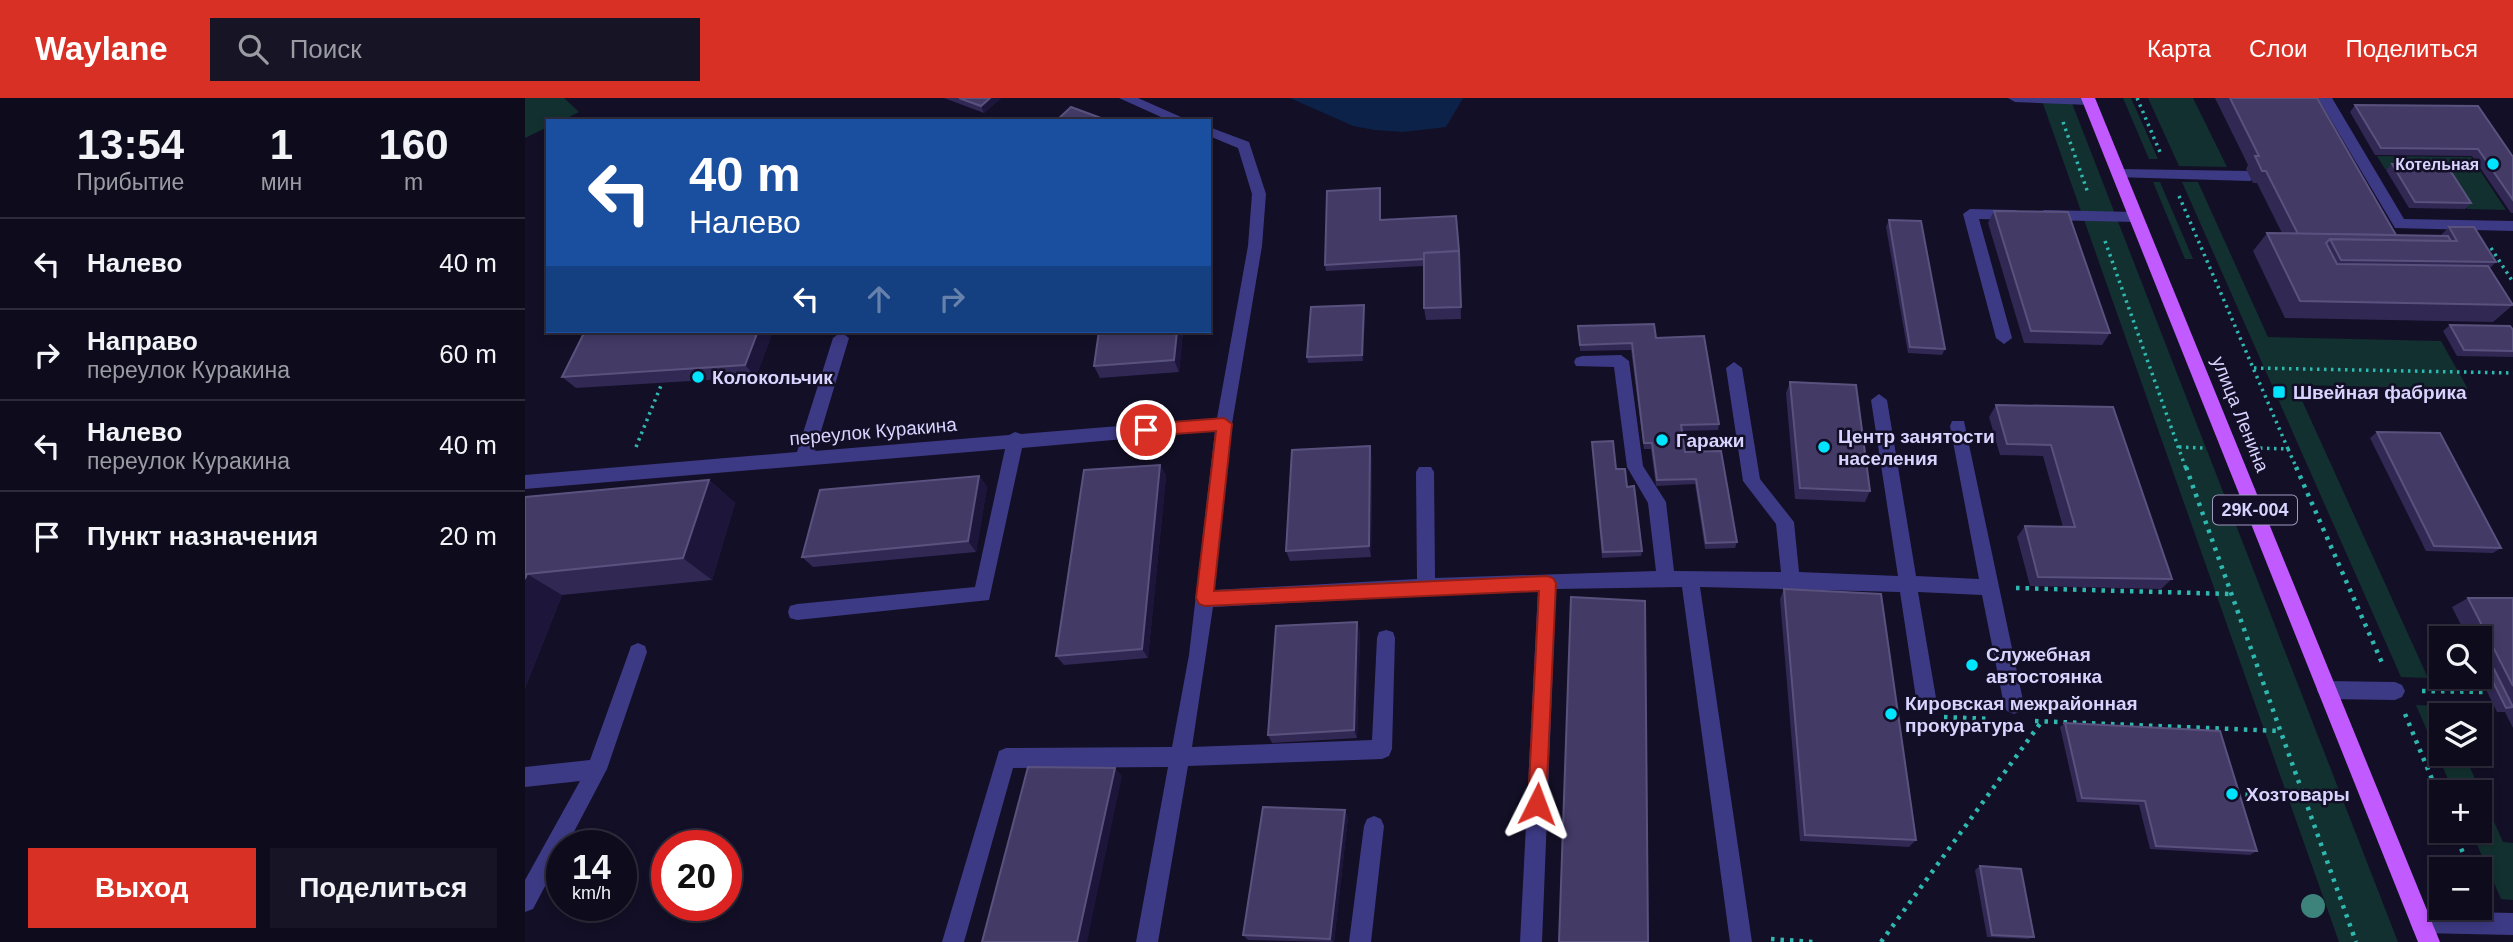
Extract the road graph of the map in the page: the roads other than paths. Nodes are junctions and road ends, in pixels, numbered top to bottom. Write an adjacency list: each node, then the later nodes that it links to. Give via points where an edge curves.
1 (1126, 98): 5 (street)
2 (2015, 98): 4 (street)
3 (2325, 98): 10 (street, via 2400,224)
4 (2089, 99): 7 (main road, улица Ленина / 29К-004)
5 (1178, 119)
6 (1211, 132): 16 (street, via 1244,145 1259,194 1255,246)
7 (2119, 174): 8 (street); 9 (main road, улица Ленина / 29К-004)
8 (2250, 176)
9 (2136, 217): 12 (street, via 1970,214); 33 (main road, улица Ленина / 29К-004)
10 (2513, 226)
11 (841, 338): 19 (street)
12 (2004, 338)
13 (1582, 362): 22 (street, via 1621,361 1635,467 1657,502)
14 (1734, 368): 24 (street, via 1752,481 1785,522)
15 (1879, 401): 26 (street)
16 (1224, 424): 18 (street, переулок Куракина); 29 (street)
17 (1958, 426): 28 (street)
18 (1015, 439): 19 (street, переулок Куракина); 30 (street, via 983,594)
19 (804, 458): 21 (street, переулок Куракина)
20 (1425, 472): 27 (street)
21 (525, 482)
22 (1666, 579): 23 (street); 25 (street)
23 (1690, 579): 24 (street); 44 (street)
24 (1791, 579): 26 (street)
25 (1547, 583): 27 (street); 48 (street)
26 (1907, 584): 28 (street); 36 (street)
27 (1426, 587): 29 (street)
28 (1990, 587): 35 (street)
29 (1205, 598): 37 (street)
30 (797, 612)
31 (1386, 638): 37 (street, via 1382,749)
32 (638, 652): 38 (street)
33 (2327, 690): 34 (street); 43 (main road, улица Ленина / 29К-004)
34 (2395, 691)
35 (2014, 705)
36 (1929, 707)
37 (1180, 757): 45 (street, via 1006,758); 46 (street)
38 (597, 769): 39 (street); 41 (street)
39 (525, 777)
40 (1374, 826): 47 (street)
41 (525, 901)
42 (2513, 924): 43 (street)
43 (2425, 932)
44 (1741, 939)
45 (953, 942)
46 (1147, 942)
47 (1360, 942)
48 (1531, 942)

